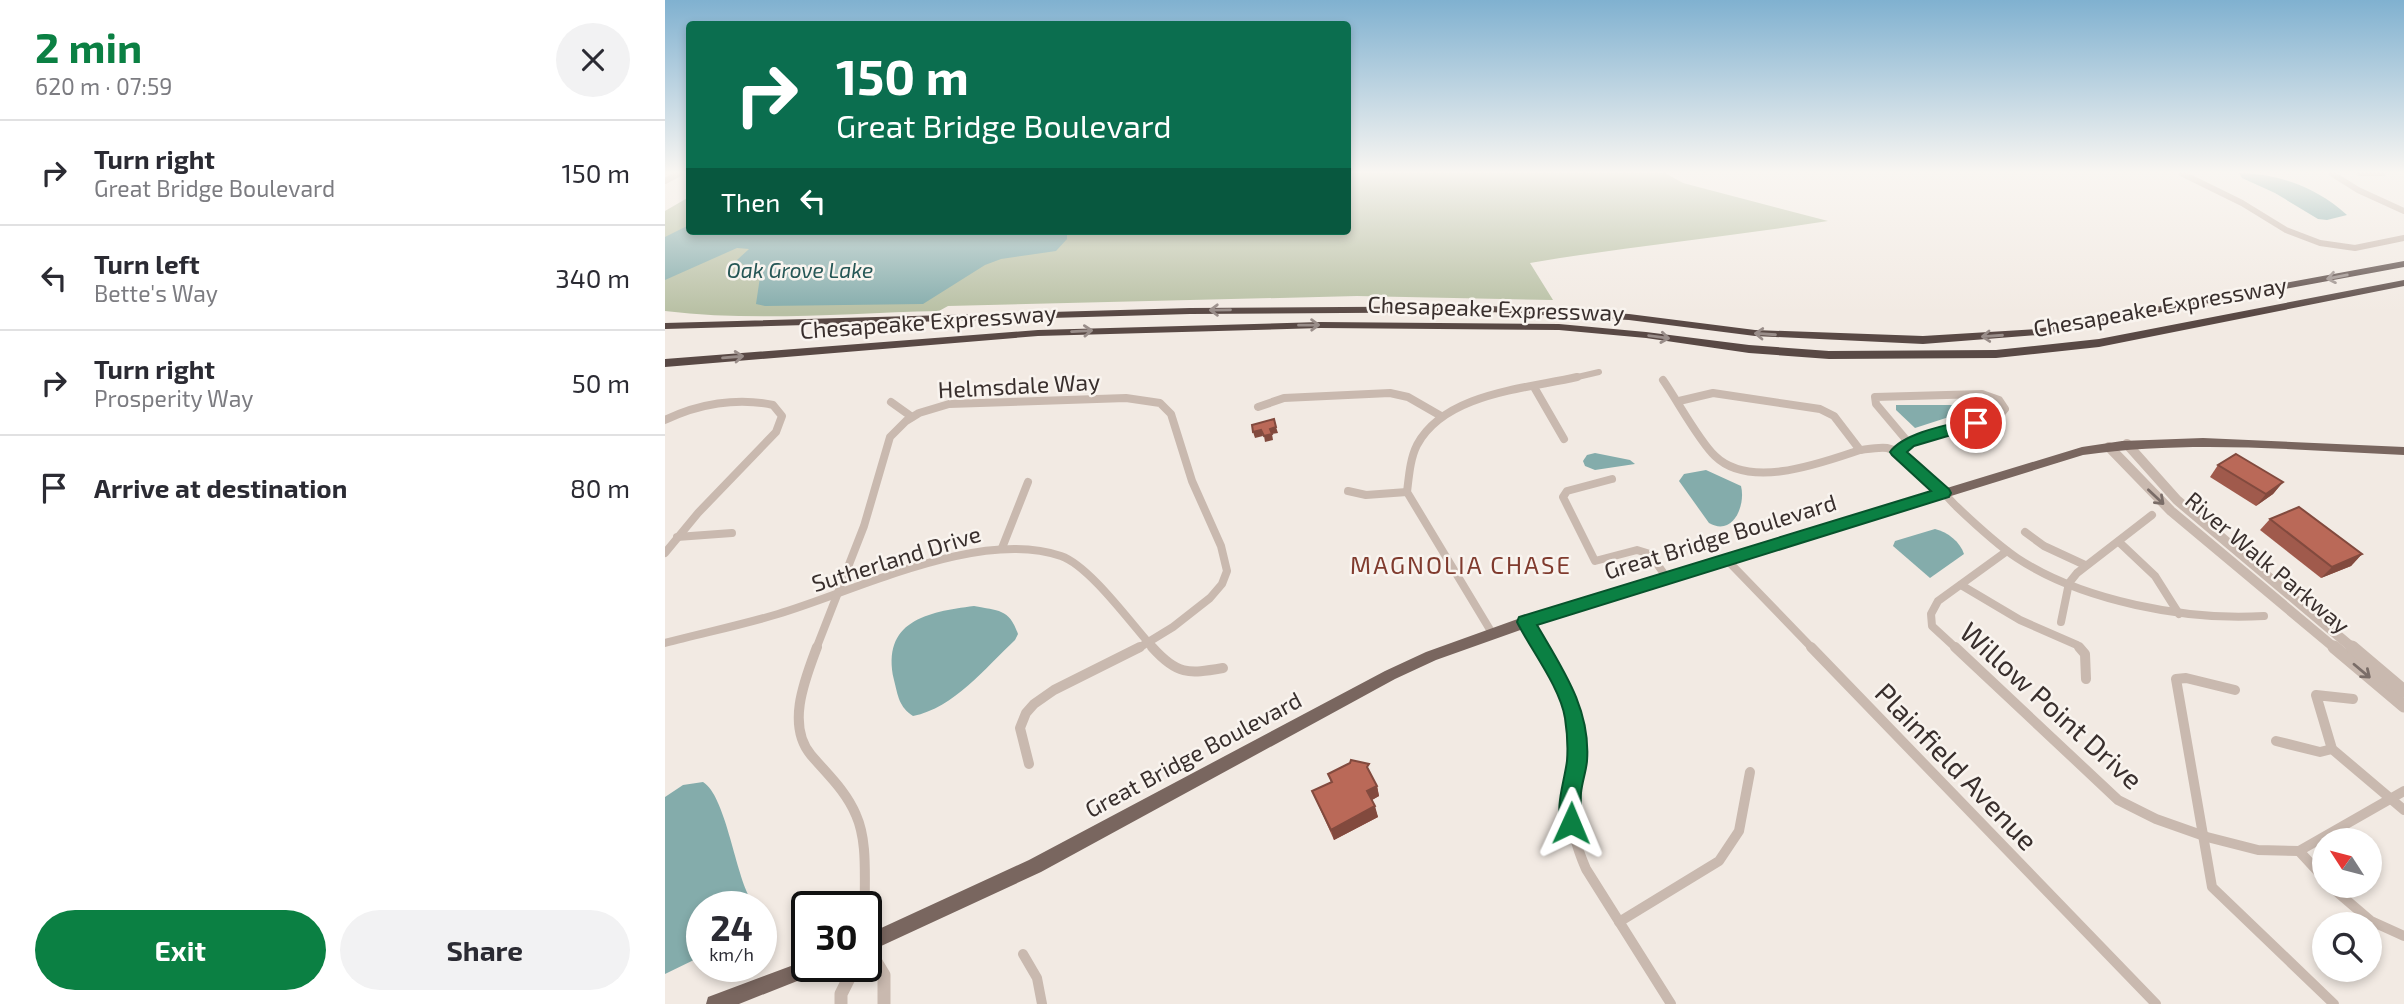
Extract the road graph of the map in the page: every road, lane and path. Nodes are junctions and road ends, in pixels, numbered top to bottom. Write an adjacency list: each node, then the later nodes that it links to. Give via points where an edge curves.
1 (2269, 220): 2 (street, via 2320,243 2355,248)
2 (2404, 238)
3 (2404, 264): 6 (highway, Chesapeake Expressway, one-way to 6, via 2037,332 1923,340 1769,334 1605,315 1490,309 1190,311)
4 (2404, 283): 8 (highway, Chesapeake Expressway, one-way to 4, via 1025,334 1335,325 1559,327 1817,354 1996,354 2099,343)
5 (665, 318): 6 (highway)
6 (731, 323): 7 (highway, Chesapeake Expressway)
7 (665, 326)
8 (665, 363)
9 (1599, 372): 11 (street)
10 (1663, 380): 12 (street)
11 (1534, 387): 15 (street, via 1474,401); 18 (street)
12 (1679, 401): 22 (street, via 1713,393 1812,406 1833,416); 22 (street, via 1714,456 1726,464 1794,471)
13 (891, 402): 16 (street)
14 (1258, 407): 15 (street, via 1284,398 1390,393 1408,397)
15 (1441, 416): 28 (street, via 1416,446)
16 (912, 417): 43 (street, Helmsdale Way, via 890,437); 49 (street, Helmsdale Way, via 942,405 969,403 1141,398 1165,405 1173,416 1187,470 1227,571 1209,602)
17 (665, 420): 33 (street, via 702,406 752,401 776,407 782,416 776,432)
18 (1564, 439)
19 (1908, 442): 19 (street, via 1999,416 2005,409 1999,400 1982,394 1875,397); 24 (street)
20 (2127, 444): 21 (main road, Great Bridge Boulevard); 23 (main road, Great Bridge Boulevard, via 2204,442); 54 (street, River Walk Parkway, via 2187,509)
21 (2109, 447): 29 (main road, Great Bridge Boulevard, via 2068,454); 56 (street, River Walk Parkway, one-way to 56, via 2171,511)
22 (1860, 450): 24 (street, via 1876,447)
23 (2404, 451)
24 (1898, 452): 29 (street)
25 (1612, 479): 40 (street, via 1563,496 1595,561 1637,550 1650,554)
26 (1028, 482): 35 (street)
27 (1348, 491): 28 (street, via 1366,495)
28 (1407, 492): 48 (street)
29 (1943, 493): 36 (street); 38 (main road, Great Bridge Boulevard)
30 (2152, 515): 34 (street)
31 (2025, 532): 39 (street)
32 (732, 533): 33 (street)
33 (677, 537): 37 (street)
34 (2119, 542): 39 (street); 44 (street, via 2155,576)
35 (1002, 548): 43 (street, Sutherland Drive, via 941,560); 49 (street, Sutherland Drive, via 1046,551 1081,567)
36 (2007, 551): 41 (street); 42 (street, Willow Point Drive)
37 (665, 553)
38 (1726, 559): 40 (main road, Great Bridge Boulevard); 81 (street, Plainfield Avenue)
39 (2085, 565): 41 (street)
40 (1667, 578): 46 (main road, Great Bridge Boulevard)
41 (2070, 583): 44 (street, via 2148,609); 47 (street)
42 (1961, 585): 52 (street, via 2020,620 2077,645 2085,654); 64 (street, Willow Point Drive, via 1938,601 1931,614 1932,626 1943,639 2118,800 2141,814)
43 (838, 594): 50 (street, Sutherland Drive); 67 (street, Helmsdale Way, via 806,676 799,720 809,753 834,778 857,816)
44 (2179, 614): 45 (street, via 2217,619)
45 (2264, 616)
46 (1526, 622): 48 (main road, Great Bridge Boulevard); 69 (street, via 1574,716 1577,760 1571,823 1586,869)
47 (2061, 622)
48 (1492, 633): 71 (main road, Great Bridge Boulevard, via 1390,676 1045,861)
49 (1147, 642): 51 (street, Sutherland Drive, via 1175,669 1195,673); 59 (street, via 1034,704 1020,726)
50 (665, 643)
51 (1223, 668)
52 (2086, 679)
53 (2235, 690): 64 (street, via 2176,679)
54 (2404, 691)
55 (2353, 699): 58 (street, via 2316,695)
56 (2404, 706)
57 (2276, 741): 58 (street, via 2320,752)
58 (2332, 749): 62 (street)
59 (1029, 764)
60 (1750, 772): 69 (street, via 1743,822 1732,848 1719,861)
61 (2404, 791): 62 (street)
62 (2391, 797): 63 (street); 65 (street)
63 (2404, 810)
64 (2201, 834): 65 (street, Willow Point Drive, via 2262,851); 82 (street, via 2212,887)
65 (2299, 851): 66 (street)
66 (2312, 865)
67 (865, 891)
68 (2344, 898): 70 (street, via 2371,921)
69 (1619, 922): 80 (street)
70 (2404, 936)
71 (882, 937)
72 (1023, 954): 79 (street, via 1040,982)
73 (882, 972): 78 (street)
74 (791, 975): 76 (main road)
75 (847, 982): 77 (street)
76 (715, 1004)
77 (841, 1004)
78 (884, 1004)
79 (1042, 1004)
80 (1671, 1004)
81 (2156, 1004)
82 (2334, 1004)

